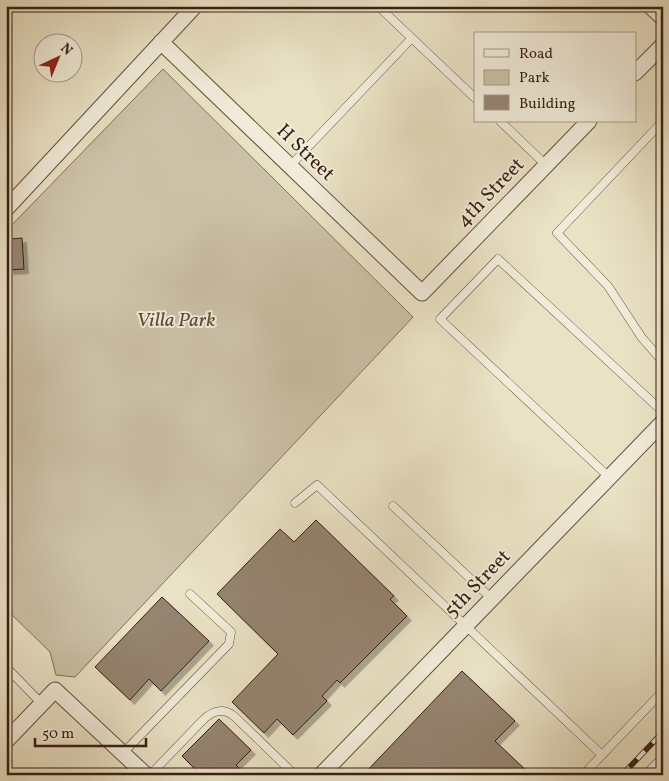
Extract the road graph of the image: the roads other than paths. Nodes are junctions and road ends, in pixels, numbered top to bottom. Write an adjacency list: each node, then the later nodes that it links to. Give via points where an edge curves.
1 (195, 6): 6 (street)
2 (378, 6): 5 (lane)
3 (650, 6): 4 (street)
4 (663, 18)
5 (412, 38): 9 (lane); 14 (lane)
6 (161, 42): 14 (street, H Street); 15 (street)
7 (663, 45): 8 (street)
8 (636, 72)
9 (474, 97)
10 (663, 121): 17 (lane, via 557,233 608,286 642,338)
11 (501, 122): 13 (lane)
12 (588, 122): 13 (street, 4th Street)
13 (546, 165): 16 (street, 4th Street)
14 (290, 166): 16 (street, H Street)
15 (6, 209)
16 (422, 293)
17 (661, 356)
18 (663, 412): 20 (lane, via 498,258 440,319)
19 (660, 432): 20 (street, 5th Street)
20 (609, 477): 24 (street, 5th Street)
21 (295, 503): 25 (lane, via 317,485)
22 (393, 506): 24 (lane)
23 (190, 594): 30 (lane, via 231,632 229,644)
24 (492, 599): 25 (street, 5th Street)
25 (466, 625): 31 (lane); 35 (street, 5th Street)
26 (6, 667): 28 (lane)
27 (663, 691): 31 (lane)
28 (42, 704): 29 (street); 30 (street, via 55,690)
29 (6, 741)
30 (123, 753): 33 (street)
31 (602, 755): 36 (lane)
32 (663, 757): 37 (lane)
33 (148, 775): 34 (lane, via 208,715 220,710 234,716)
34 (295, 775)
35 (321, 775)
36 (583, 775)
37 (645, 775)

